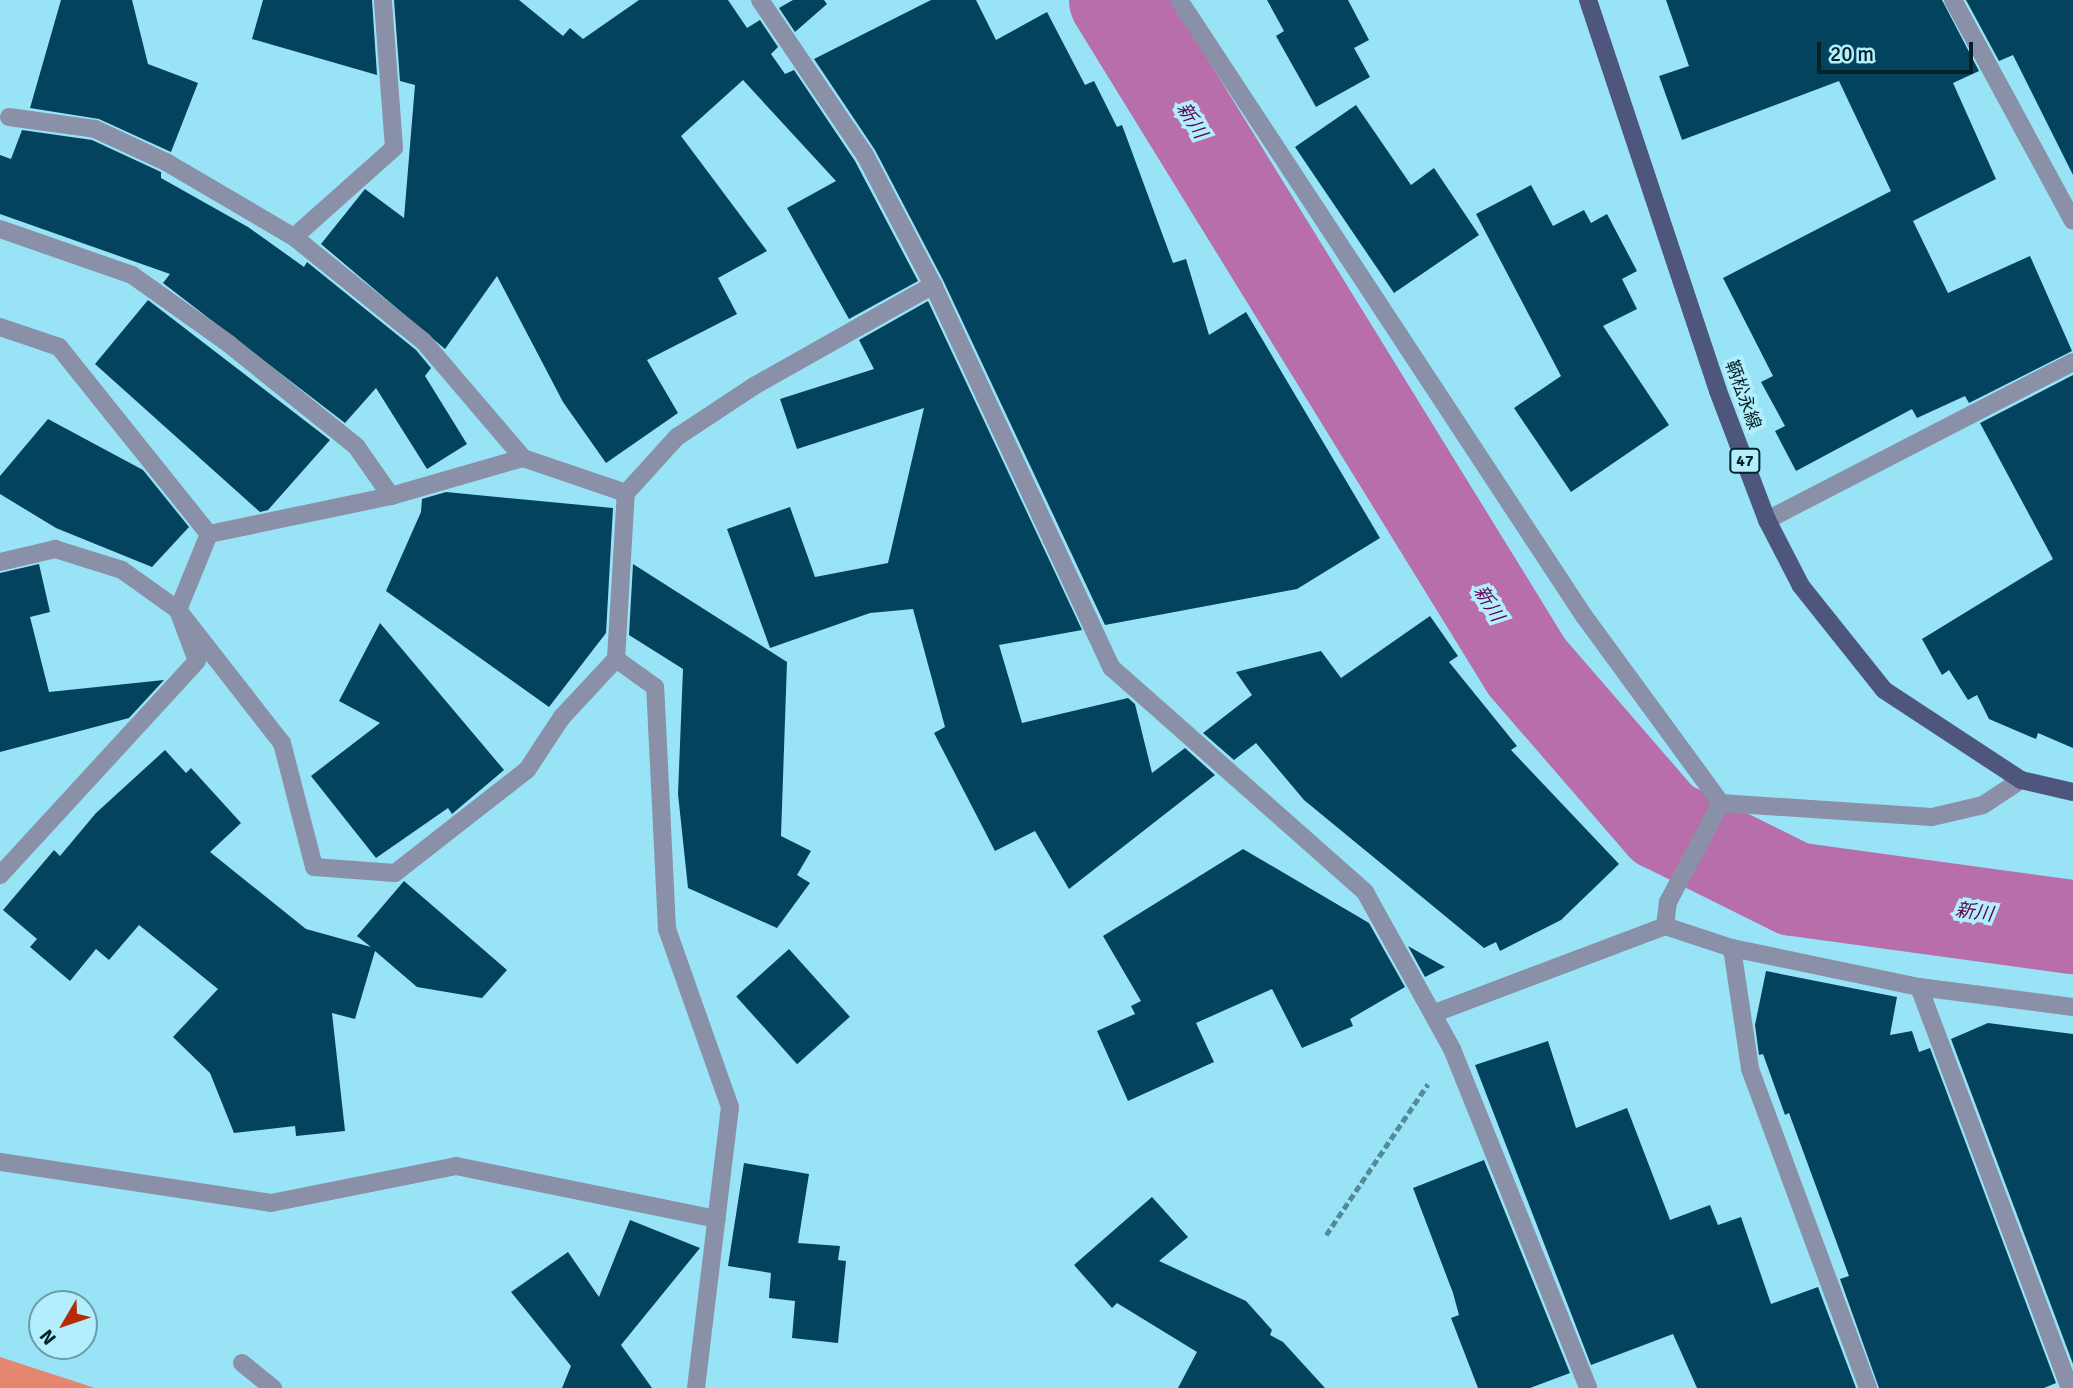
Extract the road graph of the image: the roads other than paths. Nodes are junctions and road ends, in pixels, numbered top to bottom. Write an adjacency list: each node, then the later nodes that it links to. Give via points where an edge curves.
1 (383, 0): 9 (street, via 394,148)
2 (760, 0): 10 (street, via 865,155)
3 (1179, 0): 23 (street, via 1584,616)
4 (1588, 0): 16 (main road, 鞆松永線 / 47, via 1718,391)
5 (1954, 0): 7 (street)
6 (9, 117): 9 (street, via 95,129 166,162)
7 (2073, 221)
8 (0, 229): 15 (street, via 132,275 229,344 356,446)
9 (294, 237): 13 (street, via 424,342)
10 (933, 285): 14 (street, via 754,386 677,437); 29 (street, via 1112,668 1365,891)
11 (0, 327): 17 (street, via 59,347)
12 (2073, 362): 16 (street)
13 (523, 458): 14 (street); 15 (street)
14 (626, 493): 20 (street)
15 (391, 496): 17 (street)
16 (1767, 520): 21 (main road, 鞆松永線 / 47, via 1801,586 1884,690)
17 (208, 534): 19 (street)
18 (0, 562): 19 (street, via 55,549 122,569)
19 (178, 610): 20 (street, via 282,743 313,867 395,873 527,770 562,717); 24 (street, via 197,661)
20 (616, 659): 31 (street, via 655,687 667,929 730,1107)
21 (2021, 780): 22 (main road, 鞆松永線 / 47); 23 (street, via 1983,805 1932,817)
22 (2073, 792)
23 (1721, 803): 25 (street, via 1668,902)
24 (0, 875)
25 (1665, 926): 26 (street); 29 (street)
26 (1732, 948): 27 (street); 36 (street, via 1749,1069)
27 (1919, 987): 28 (street); 37 (street)
28 (2073, 1007)
29 (1435, 1013): 35 (street)
30 (0, 1162): 31 (street, via 271,1203 456,1166)
31 (717, 1219): 34 (street)
32 (242, 1363): 33 (street)
33 (274, 1388)
34 (696, 1388)
35 (1588, 1388)
36 (1868, 1388)
37 (2070, 1388)

